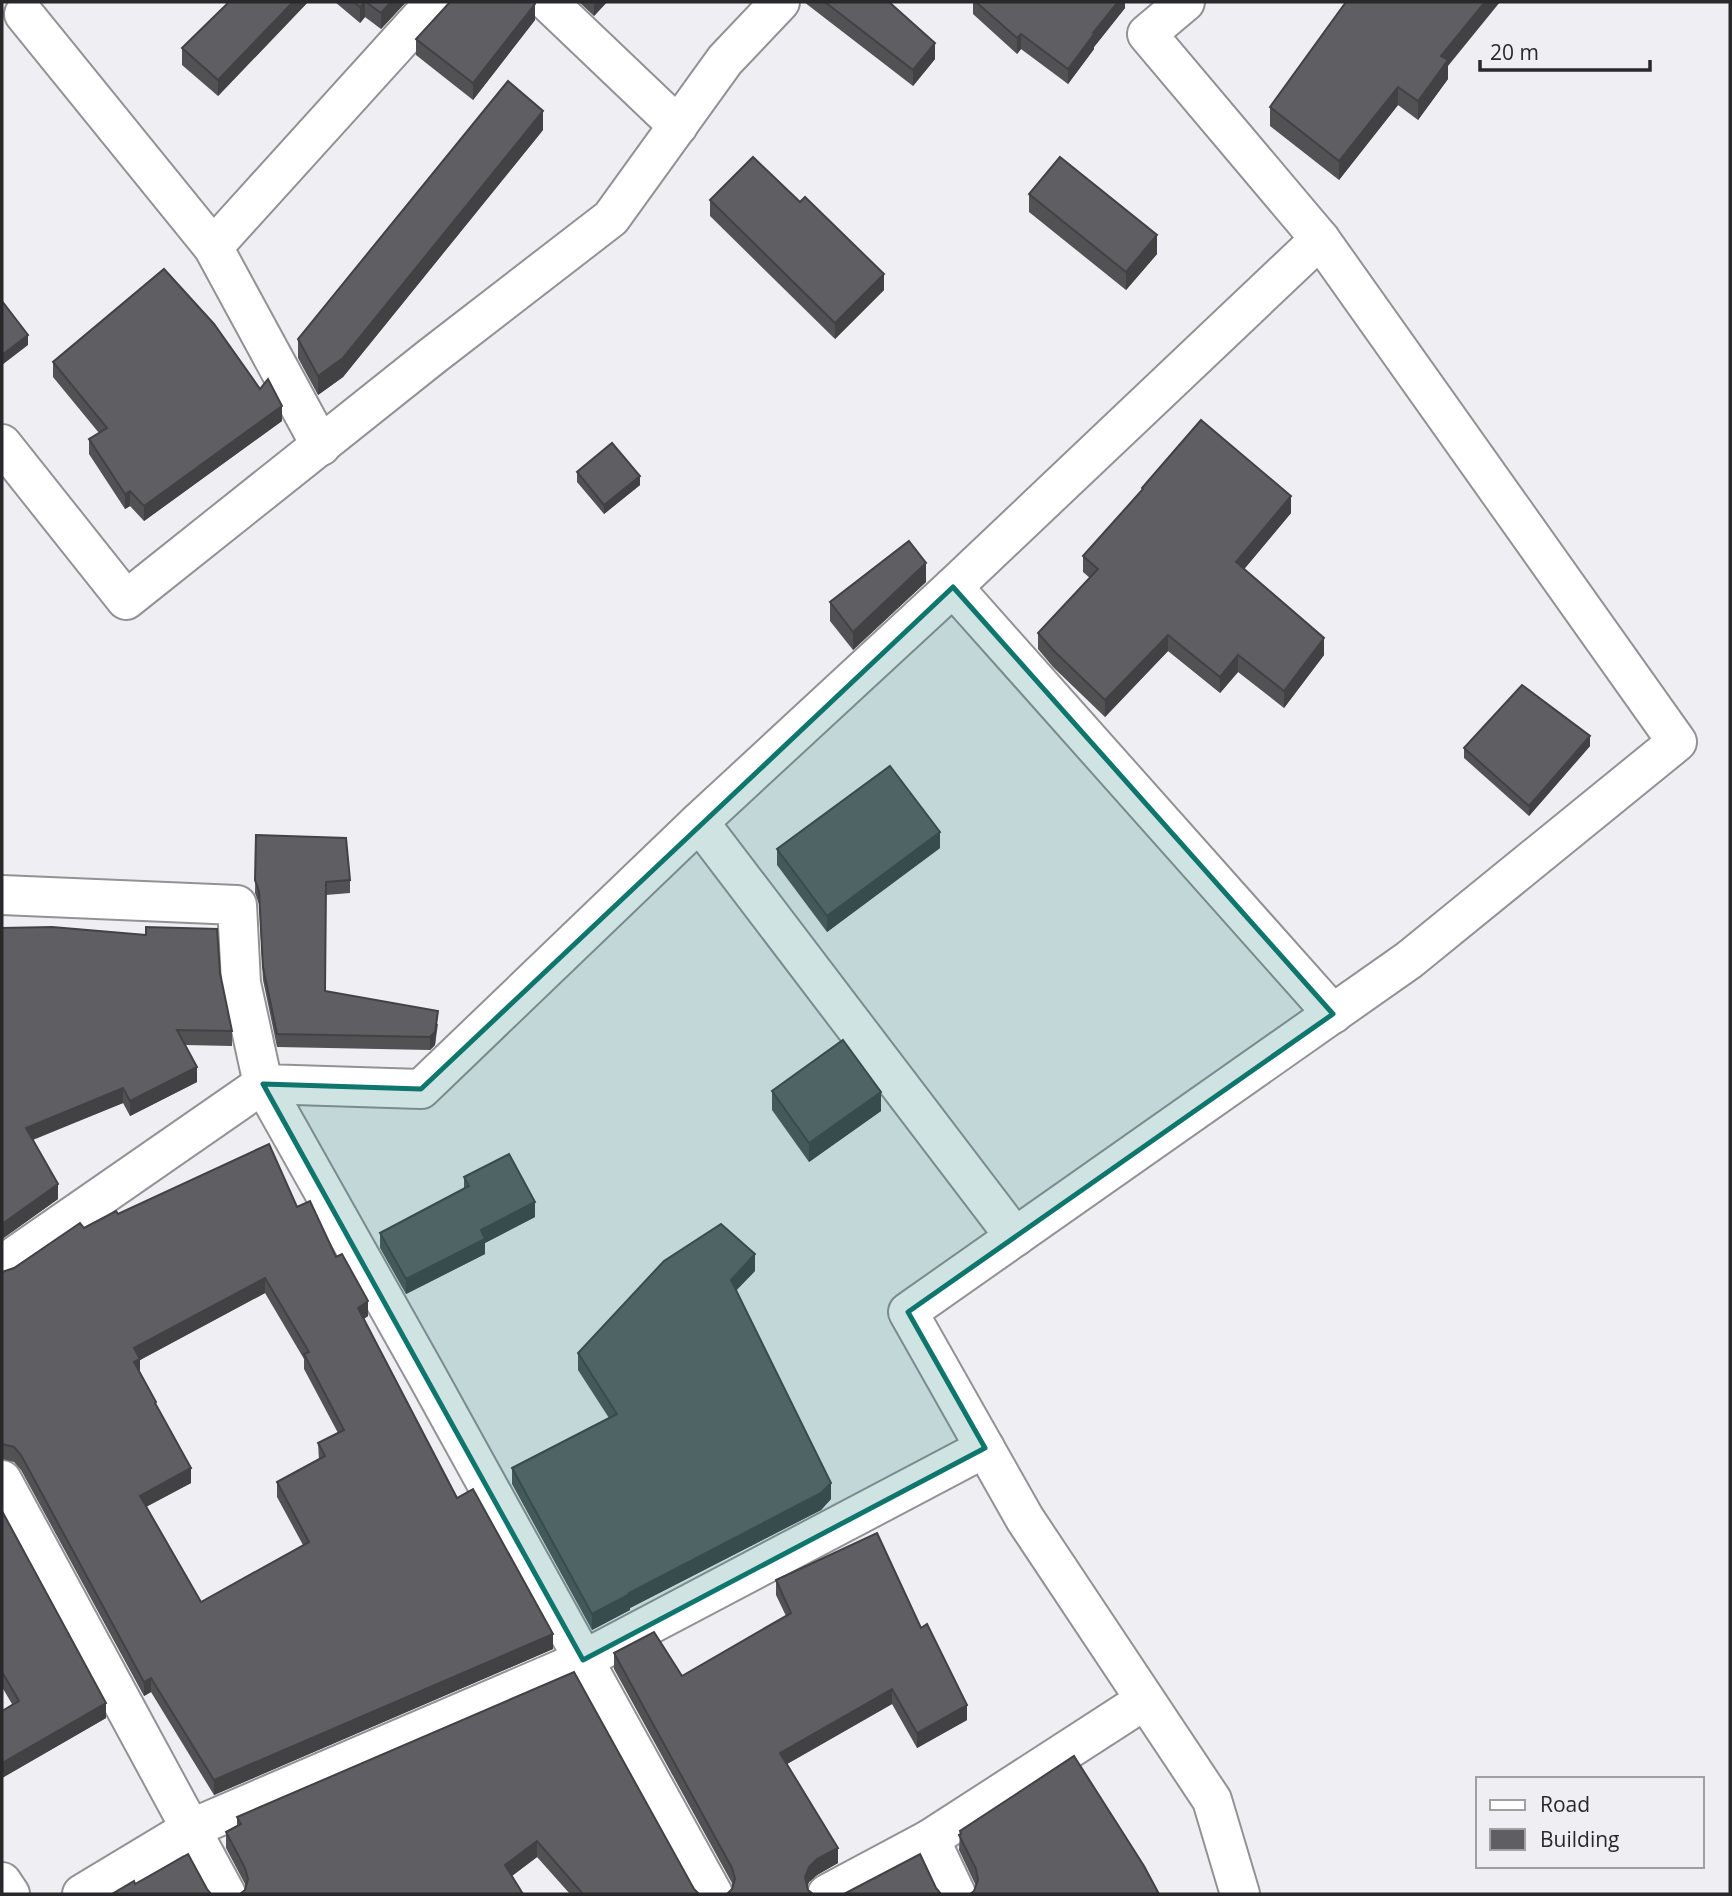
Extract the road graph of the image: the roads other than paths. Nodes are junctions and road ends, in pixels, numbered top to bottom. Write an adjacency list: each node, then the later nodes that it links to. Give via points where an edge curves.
1 (435, 2): 8 (street)
2 (548, 2): 6 (street)
3 (779, 2): 6 (street, via 725,60)
4 (1185, 2): 7 (street, via 1147,34)
5 (20, 16): 8 (street)
6 (678, 127): 10 (street, via 611,218)
7 (1320, 239): 11 (street); 14 (street, via 1677,742 1409,960)
8 (213, 247): 10 (street)
9 (2, 444): 10 (street, via 125,600)
10 (321, 446)
11 (953, 587): 12 (street); 14 (street)
12 (699, 822): 15 (street, via 421,1089); 16 (street)
13 (2, 895): 15 (street, via 237,905 241,983)
14 (1333, 1014): 16 (street)
15 (263, 1084): 17 (street); 20 (street)
16 (1015, 1237): 18 (street, via 908,1312)
17 (2, 1265)
18 (985, 1448): 20 (street); 21 (street, via 1025,1519)
19 (2, 1480): 22 (street)
20 (583, 1660): 22 (street); 28 (street)
21 (1145, 1700): 23 (street); 31 (street, via 1212,1800)
22 (190, 1829): 26 (street); 27 (street)
23 (930, 1839): 29 (street); 30 (street)
24 (2, 1882): 25 (street)
25 (10, 1894)
26 (82, 1894)
27 (226, 1894)
28 (713, 1894)
29 (827, 1894)
30 (956, 1894)
31 (1240, 1894)

